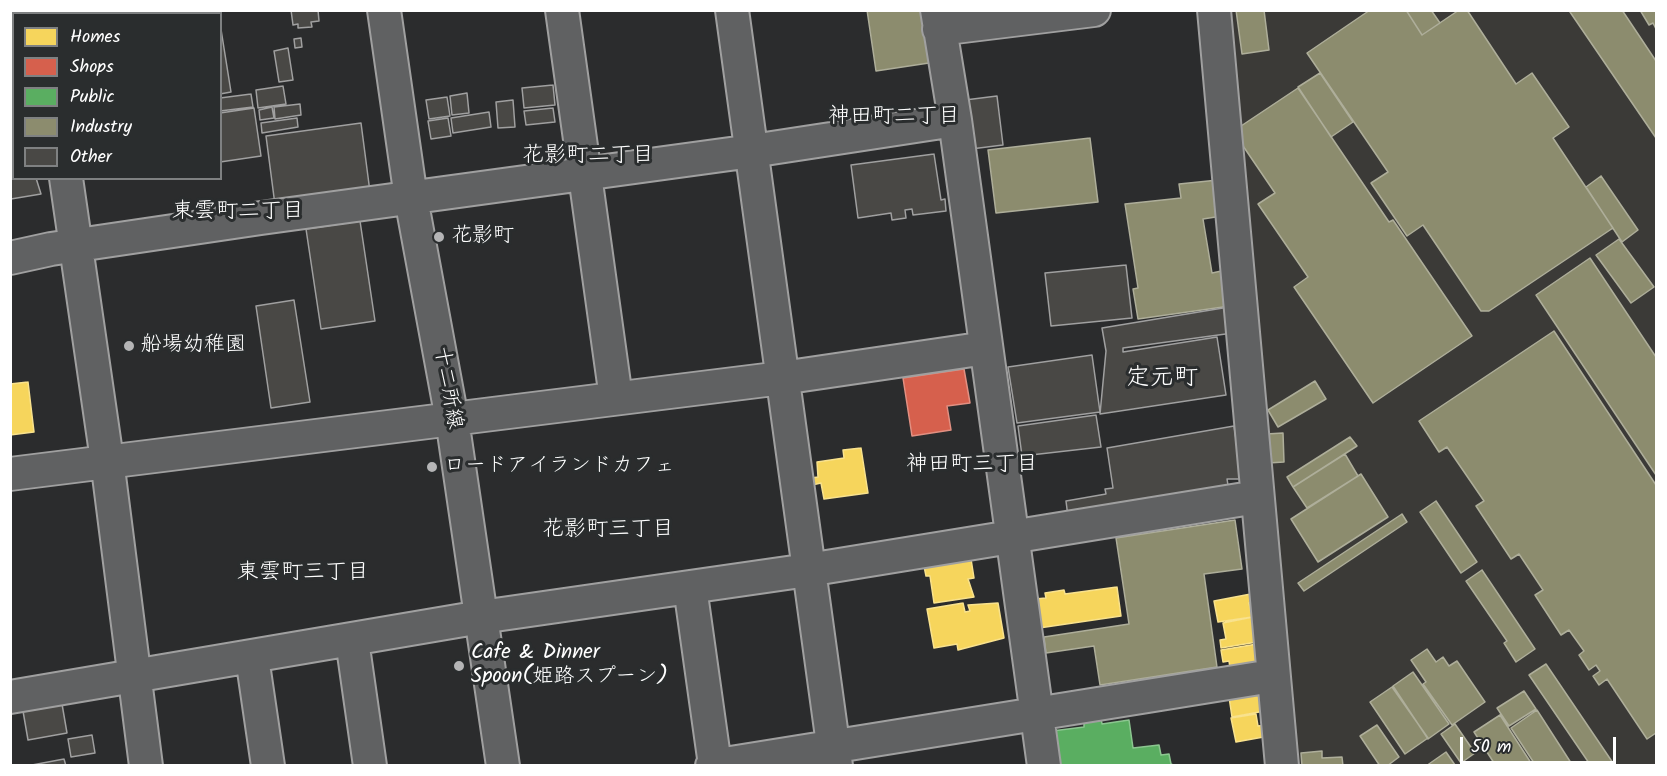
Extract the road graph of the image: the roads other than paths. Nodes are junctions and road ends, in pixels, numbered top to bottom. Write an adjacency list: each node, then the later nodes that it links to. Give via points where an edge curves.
1 (384, 10): 11 (street, 十二所線)
2 (562, 10): 9 (street)
3 (732, 10): 8 (street)
4 (1094, 10): 6 (street)
5 (1214, 10): 20 (street)
6 (938, 20): 7 (street)
7 (955, 120): 8 (street); 14 (street)
8 (752, 151): 9 (street); 15 (street)
9 (584, 172): 11 (street); 16 (street)
10 (66, 180): 12 (street)
11 (411, 198): 12 (street); 17 (street, 十二所線)
12 (76, 246): 13 (street); 18 (street)
13 (10, 258)
14 (986, 348): 15 (street); 21 (street)
15 (782, 378): 16 (street); 22 (street)
16 (616, 398): 17 (street)
17 (452, 419): 18 (street); 24 (street, 十二所線)
18 (107, 460): 19 (street); 28 (street)
19 (10, 474)
20 (1257, 496): 21 (street); 27 (street)
21 (1010, 538): 22 (street); 30 (street)
22 (808, 570): 23 (street); 31 (street)
23 (690, 587): 24 (street); 36 (street)
24 (481, 617): 25 (street); 35 (street, 十二所線)
25 (352, 640): 26 (street); 34 (street)
26 (252, 657): 28 (street); 33 (street)
27 (1272, 676): 30 (street); 38 (street)
28 (135, 678): 29 (street); 32 (street)
29 (10, 697)
30 (1037, 714): 31 (street); 37 (street)
31 (835, 756): 36 (street)
32 (146, 765)
33 (268, 765)
34 (370, 765)
35 (503, 765)
36 (714, 765)
37 (1044, 765)
38 (1282, 765)

